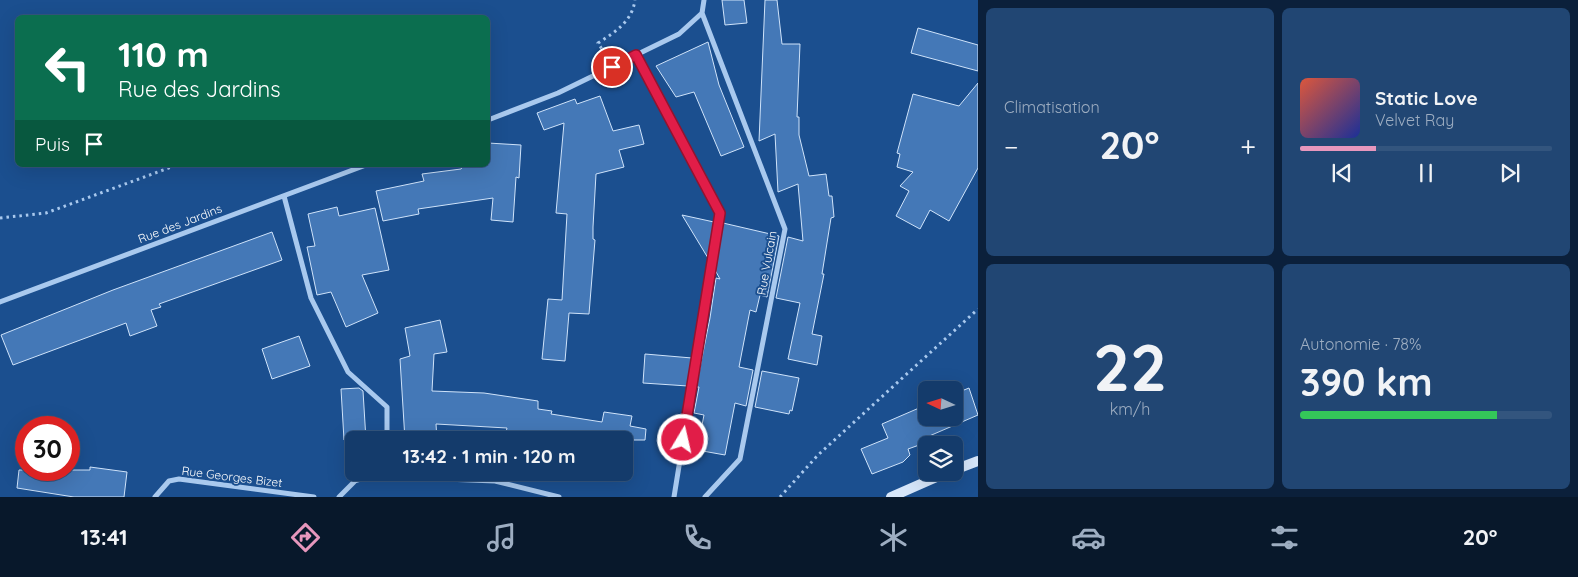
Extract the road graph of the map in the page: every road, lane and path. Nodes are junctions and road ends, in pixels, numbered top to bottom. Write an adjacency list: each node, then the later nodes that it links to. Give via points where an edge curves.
1 (635, 0): 5 (path, via 630,17 621,28 598,43)
2 (704, 0): 3 (street, Rue Vulcain)
3 (702, 13): 4 (street, via 679,34); 24 (street, Rue Vulcain, via 784,229 740,459)
4 (636, 55): 5 (street); 23 (street, via 720,213)
5 (612, 67): 6 (street, via 558,93)
6 (490, 119)
7 (171, 167): 10 (path, via 46,212)
8 (361, 167): 9 (street, Rue des Jardins)
9 (284, 196): 11 (street, Rue des Jardins); 13 (street, via 311,298 348,372 387,407)
10 (0, 218)
11 (0, 302)
12 (978, 309): 25 (path, via 818,456)
13 (387, 431)
14 (978, 461): 15 (street)
15 (963, 467)
16 (355, 481): 21 (street)
17 (495, 481): 22 (street)
18 (927, 481): 26 (street)
19 (155, 497): 20 (street, Rue Georges Bizet, via 170,481 179,479)
20 (314, 497)
21 (339, 497)
22 (560, 497)
23 (674, 497)
24 (704, 497)
25 (780, 497)
26 (891, 497)

